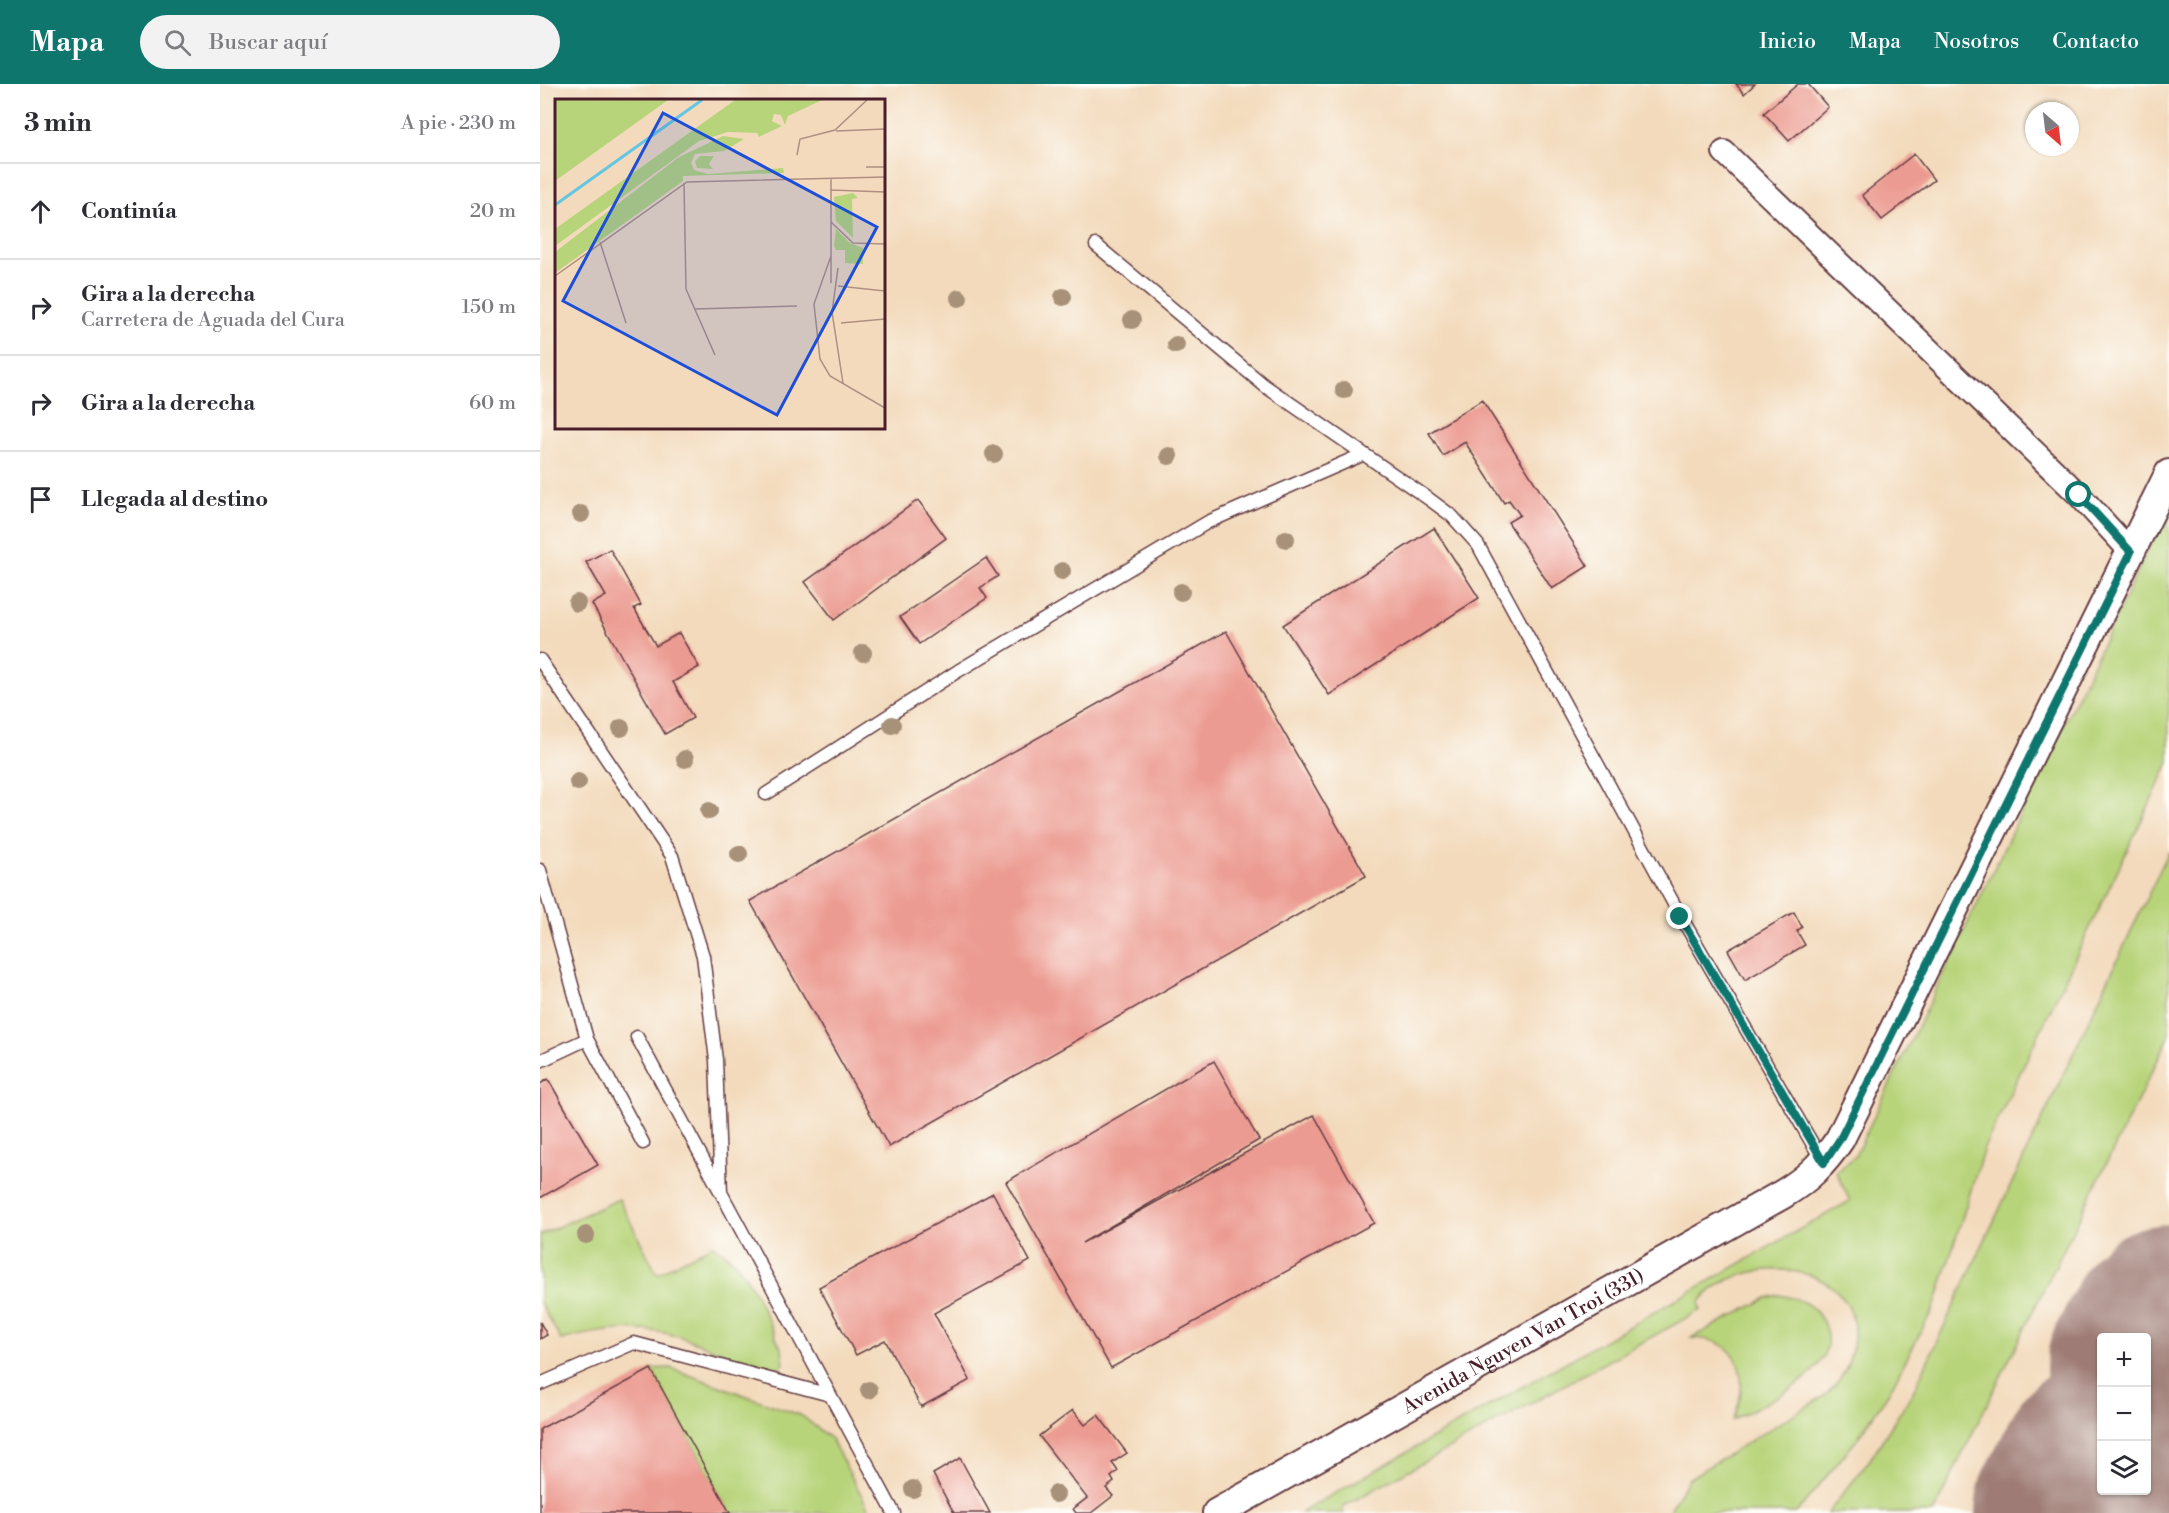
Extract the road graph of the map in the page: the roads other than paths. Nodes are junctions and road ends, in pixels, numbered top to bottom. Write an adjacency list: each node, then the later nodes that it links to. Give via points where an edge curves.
1 (1724, 152): 5 (street, via 2079,495)
2 (1095, 245): 3 (lane, via 1265,386)
3 (1364, 454): 7 (lane, via 1208,522 958,672); 13 (lane, via 1452,516 1478,545 1680,917)
4 (2169, 474): 5 (street, Avenida Nguyen Van Troi (331))
5 (2131, 552): 13 (street, Avenida Nguyen Van Troi (331), via 1840,1139)
6 (540, 660): 14 (lane, via 672,856 703,956 717,1060)
7 (766, 794)
8 (540, 870): 10 (lane)
9 (637, 1037): 14 (lane)
10 (587, 1039): 11 (lane); 12 (lane)
11 (540, 1061)
12 (643, 1143)
13 (1824, 1163): 18 (street, Avenida Nguyen Van Troi (331), via 1791,1190)
14 (721, 1193): 16 (lane)
15 (540, 1384): 16 (lane, via 634,1343)
16 (830, 1395): 17 (lane)
17 (894, 1513)
18 (1217, 1513)

